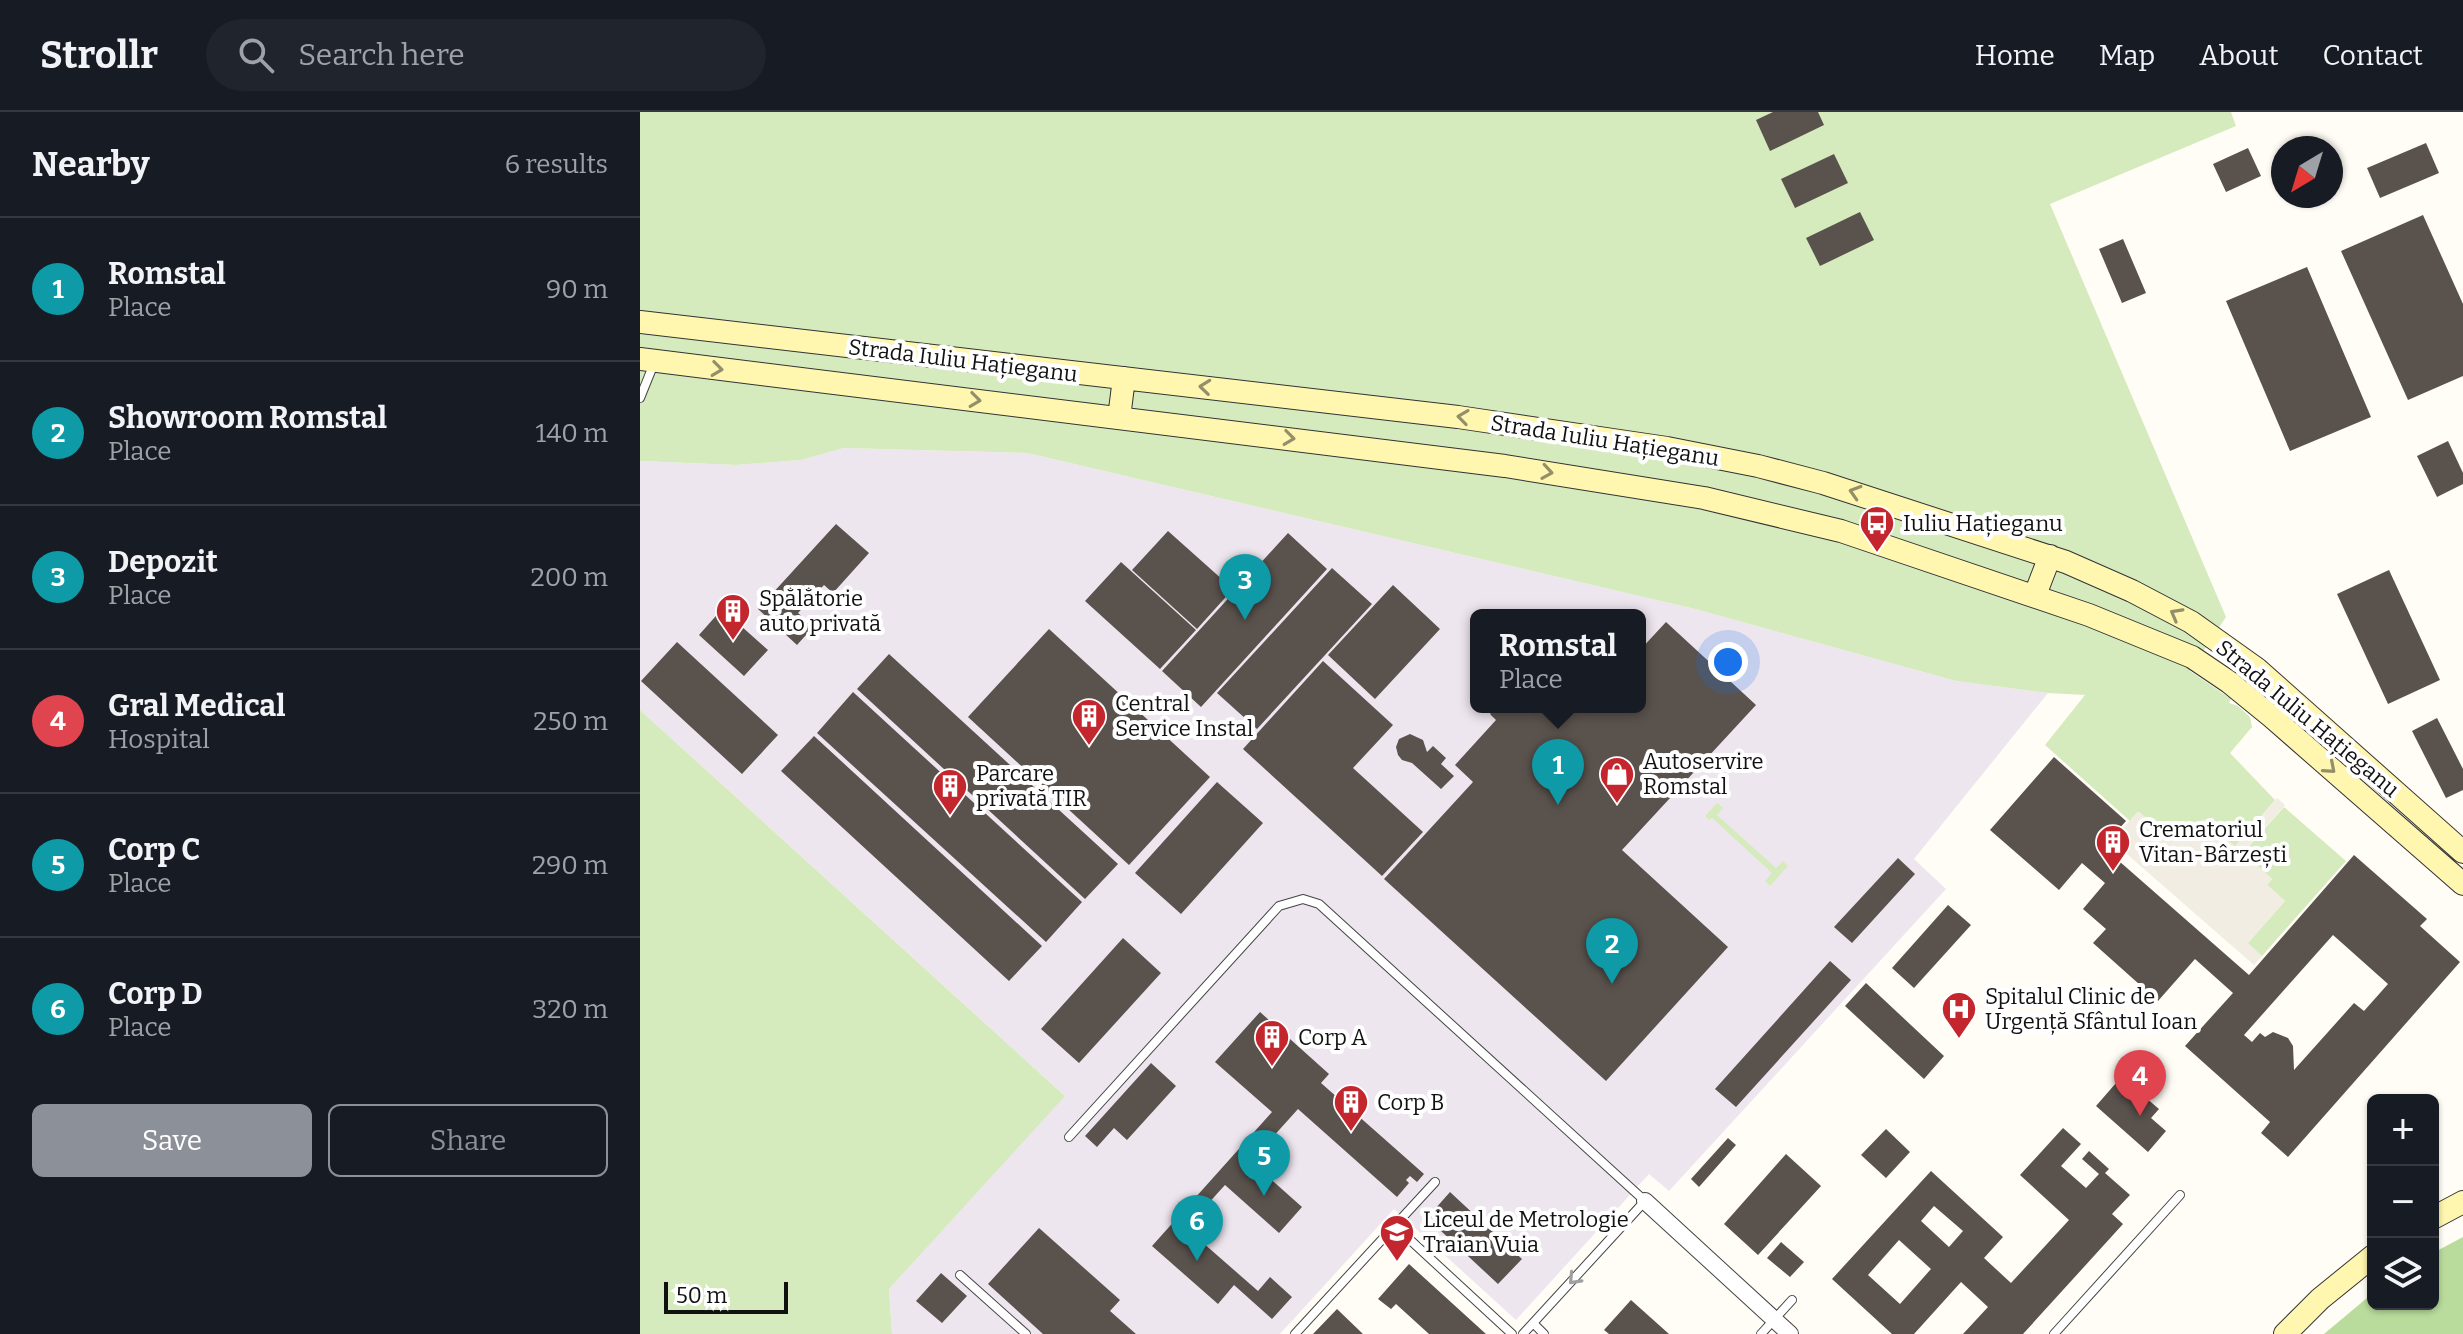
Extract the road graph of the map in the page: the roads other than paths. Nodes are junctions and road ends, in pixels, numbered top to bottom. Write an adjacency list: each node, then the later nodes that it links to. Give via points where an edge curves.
1 (640, 322): 3 (main road, Strada Iuliu Hațieganu)
2 (648, 360): 4 (lane, via 649,382); 5 (main road, Strada Iuliu Hațieganu, one-way to 5)
3 (1124, 378): 5 (main road); 6 (main road, Strada Iuliu Hațieganu, one-way to 3, via 1836,486 1716,457 1458,417)
4 (640, 398)
5 (1119, 418): 7 (main road, Strada Iuliu Hațieganu, one-way to 7, via 1458,459 1704,498 1841,531)
6 (2050, 556): 7 (main road); 8 (main road, Strada Iuliu Hațieganu, one-way to 6, via 2225,645 2132,591)
7 (2035, 595): 9 (main road, Strada Iuliu Hațieganu, one-way to 9, via 2170,646 2213,670)
8 (2463, 852)
9 (2463, 884)
10 (1069, 1137): 13 (lane, via 1279,906 1303,899 1319,904)
11 (1435, 1182): 16 (lane)
12 (2180, 1195): 29 (lane)
13 (1645, 1201): 20 (street); 21 (lane, one-way to 21)
14 (2463, 1202): 15 (main road)
15 (2439, 1215)
16 (1395, 1226): 23 (lane); 24 (lane)
17 (2367, 1261): 30 (main road)
18 (960, 1275): 22 (lane)
19 (1792, 1300): 20 (lane)
20 (1774, 1319): 27 (lane); 28 (street)
21 (1533, 1323): 25 (lane); 26 (lane)
22 (1026, 1334)
23 (1295, 1334)
24 (1512, 1334)
25 (1523, 1334)
26 (1544, 1334)
27 (1761, 1334)
28 (1790, 1334)
29 (2054, 1334)
30 (2285, 1334)

